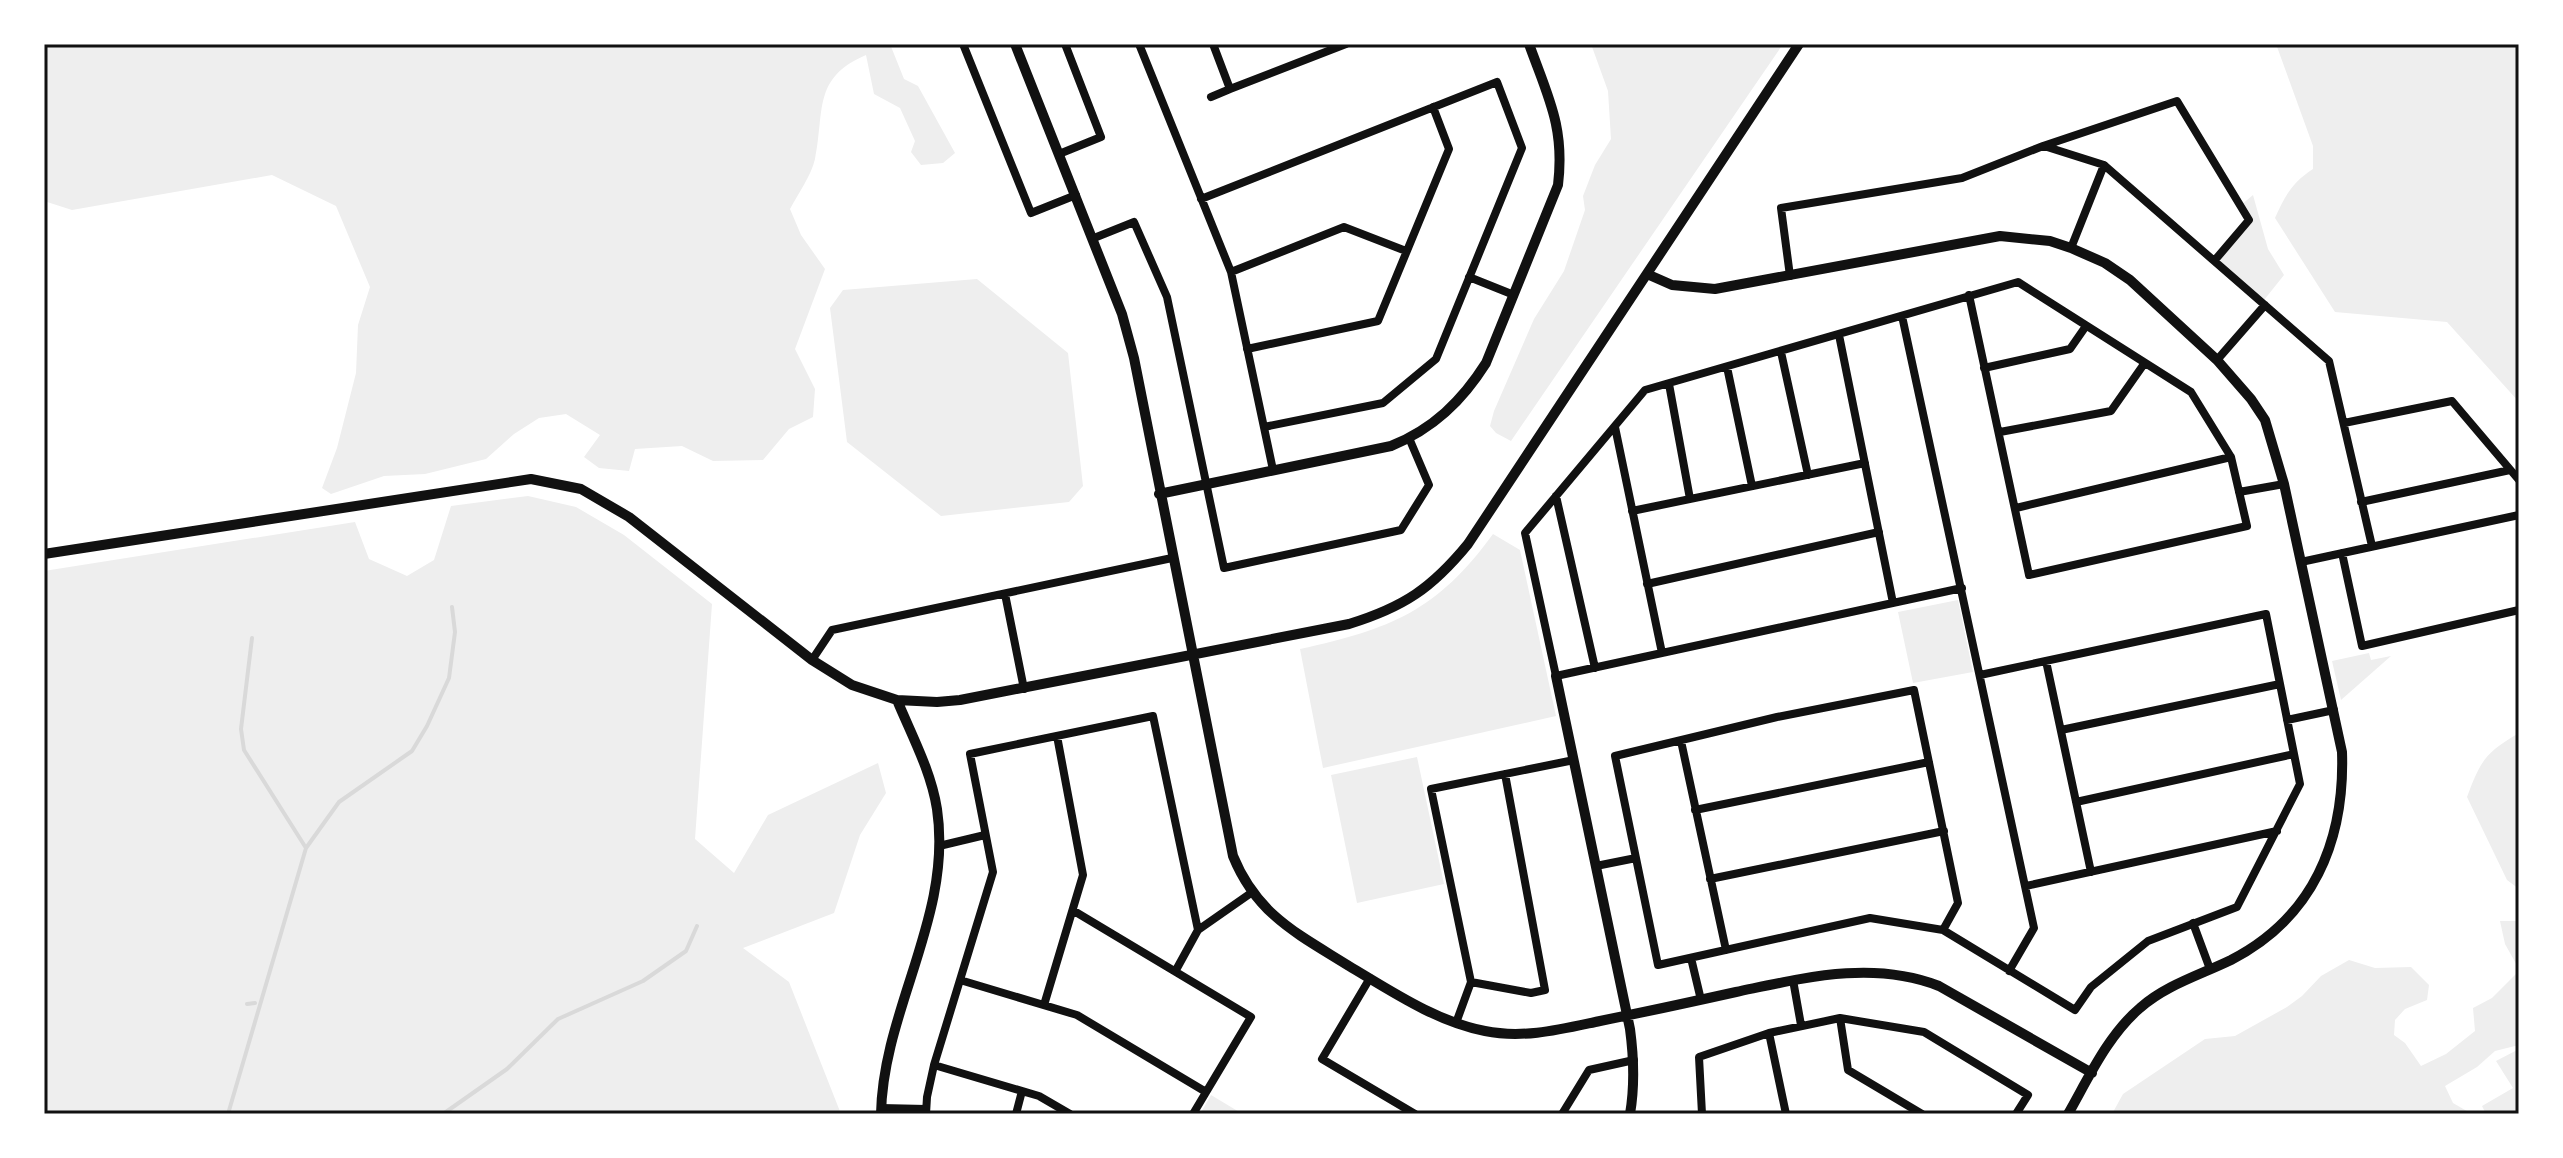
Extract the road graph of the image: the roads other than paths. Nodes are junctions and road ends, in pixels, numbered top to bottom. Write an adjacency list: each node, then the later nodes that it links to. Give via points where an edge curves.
1 (963, 44): 15 (street, via 1031,213)
2 (1015, 44): 13 (street)
3 (1065, 44): 13 (street, via 1101,137)
4 (1139, 44): 16 (street)
5 (1213, 44): 9 (street)
6 (1346, 44): 9 (street)
7 (1529, 44): 25 (street, via 1557,121 1561,163 1558,185)
8 (1799, 44): 22 (street)
9 (1230, 89): 10 (street)
10 (1211, 97)
11 (1433, 107): 16 (street); 19 (street, via 1449,149); 24 (street, via 1497,82 1522,148)
12 (2043, 146): 14 (street); 20 (street, via 2177,101 2249,220); 23 (street, via 1962,178 1781,208)
13 (1059, 154): 15 (street)
14 (2104, 165): 18 (street); 20 (street)
15 (1076, 195): 17 (street)
16 (1201, 199): 21 (street)
17 (1094, 238): 50 (street, via 1134,222 1167,297); 53 (street, via 1134,358)
18 (2071, 248): 23 (street, via 2000,236); 33 (street, via 2130,280)
19 (1406, 251): 21 (street, via 1344,227); 31 (street, via 1378,321)
20 (2215, 260): 27 (street)
21 (1231, 272): 31 (street)
22 (1647, 274): 23 (street, via 1672,285 1715,289); 72 (street, via 1468,544 1441,575 1388,612)
23 (1790, 276)
24 (1469, 277): 25 (street); 39 (street, via 1436,359 1383,403)
25 (1514, 295): 42 (street, via 1472,385 1438,420)
26 (1969, 295): 28 (street); 29 (street, via 2018,282); 36 (street)
27 (2265, 305): 33 (street); 38 (street, via 2329,361)
28 (1902, 316): 30 (street); 67 (street)
29 (2086, 326): 34 (street); 36 (street, via 2070,349)
30 (1839, 335): 32 (street); 44 (street)
31 (1247, 349): 39 (street)
32 (1781, 352): 35 (street); 47 (street)
33 (2217, 360): 49 (street, via 2265,420)
34 (2144, 364): 41 (street, via 2111,411); 43 (street, via 2191,392)
35 (1727, 367): 37 (street); 51 (street)
36 (1984, 368): 41 (street)
37 (1669, 384): 40 (street, via 1645,390); 55 (street)
38 (2344, 423): 46 (street, via 2452,401); 56 (street)
39 (1264, 427): 45 (street)
40 (1615, 427): 54 (street); 58 (street)
41 (2000, 432): 57 (street)
42 (1409, 438): 45 (street); 50 (street, via 1429,485 1401,530 1224,568)
43 (2231, 457): 52 (street); 57 (street)
44 (1865, 463): 47 (street); 60 (street)
45 (1273, 470): 50 (street)
46 (2510, 470): 48 (street); 56 (street)
47 (1808, 475): 51 (street)
48 (2519, 480)
49 (2284, 484): 52 (street); 65 (street)
50 (1205, 485): 53 (street)
51 (1752, 486): 55 (street)
52 (2239, 492): 57 (street, via 2247,526 2029,575)
53 (1159, 494): 64 (street)
54 (1556, 496): 75 (street); 77 (street, via 1525,533)
55 (1690, 499): 58 (street)
56 (2361, 502): 61 (street)
57 (2016, 508)
58 (1632, 511): 66 (street)
59 (2519, 515): 61 (street)
60 (1879, 532): 66 (street); 69 (street)
61 (2372, 546): 62 (street)
62 (2342, 553): 65 (street); 70 (street, via 2362,646)
63 (44, 554): 73 (street, via 531,479 581,489 629,517)
64 (1172, 558): 68 (street); 72 (street)
65 (2301, 562): 81 (street)
66 (1647, 584): 71 (street)
67 (1962, 588): 69 (street); 76 (street)
68 (1005, 594): 73 (street, via 832,630); 79 (street)
69 (1893, 603): 71 (street)
70 (2519, 610)
71 (1662, 653): 75 (street)
72 (1191, 654): 79 (street); 101 (street, via 1233,856)
73 (812, 660): 80 (street, via 852,685)
74 (2046, 661): 76 (street); 78 (street, via 2266,614); 83 (street)
75 (1595, 668): 77 (street)
76 (1980, 675): 100 (street)
77 (1556, 676): 87 (street)
78 (2280, 684): 82 (street); 83 (street)
79 (1024, 689): 80 (street, via 937,702)
80 (897, 700): 95 (street, via 930,777)
81 (2334, 710): 82 (street); 108 (street, via 2342,752 2339,812 2315,883 2282,924)
82 (2287, 720): 86 (street)
83 (2061, 730): 90 (street)
84 (1057, 736): 94 (street, via 970,754); 102 (street, via 1083,875); 104 (street, via 1153,716)
85 (1681, 741): 88 (street, via 1914,690); 91 (street); 96 (street, via 1615,756)
86 (2294, 754): 90 (street); 93 (street, via 2300,784)
87 (1574, 760): 89 (street); 97 (street)
88 (1929, 762): 91 (street); 92 (street)
89 (1505, 774): 114 (street, via 1431,789); 114 (street, via 1545,990 1531,993)
90 (2076, 802): 98 (street)
91 (1695, 810): 99 (street)
92 (1944, 831): 99 (street); 105 (street, via 1958,903)
93 (2277, 831): 98 (street); 103 (street, via 2237,907)
94 (985, 835): 95 (street); 112 (street, via 993,872)
95 (939, 846): 127 (street, via 932,910 888,1059)
96 (1636, 858): 97 (street); 107 (street, via 1658,965)
97 (1596, 866): 117 (street)
98 (2091, 872): 100 (street)
99 (1710, 879): 106 (street)
100 (2026, 886): 110 (street, via 2034,928)
101 (1251, 893): 104 (street); 111 (street, via 1273,916)
102 (1074, 911): 109 (street); 116 (street)
103 (2193, 923): 108 (street); 110 (street, via 2148,941 2091,987 2075,1010)
104 (1198, 930): 109 (street)
105 (1943, 930): 106 (street, via 1870,918); 110 (street)
106 (1726, 950): 107 (street)
107 (1691, 958): 115 (street)
108 (2210, 969): 124 (street, via 2139,1009)
109 (1176, 970): 126 (street, via 1251,1017)
110 (2009, 971)
111 (1370, 978): 119 (street); 132 (street, via 1322,1059)
112 (960, 980): 116 (street); 123 (street)
113 (1793, 980): 115 (street); 120 (street); 124 (street, via 1850,972 1918,978)
114 (1471, 982): 119 (street)
115 (1701, 1000): 117 (street)
116 (1044, 1005): 126 (street, via 1077,1015)
117 (1627, 1016): 119 (street, via 1530,1034 1487,1032); 122 (street)
118 (1840, 1018): 120 (street); 137 (street, via 1848,1070); 138 (street, via 1924,1032 2028,1095)
119 (1456, 1023)
120 (1801, 1025): 121 (street)
121 (1769, 1033): 135 (street, via 1699,1057); 136 (street)
122 (1634, 1060): 133 (street, via 1589,1070); 134 (street)
123 (934, 1065): 125 (street); 128 (street)
124 (2092, 1073): 139 (street)
125 (1022, 1091): 129 (street); 130 (street)
126 (1206, 1092): 131 (street)
127 (881, 1111): 128 (street)
128 (926, 1112)
129 (1016, 1114)
130 (1070, 1114)
131 (1193, 1114)
132 (1415, 1114)
133 (1562, 1114)
134 (1630, 1114)
135 (1702, 1114)
136 (1786, 1114)
137 (1922, 1114)
138 (2016, 1114)
139 (2068, 1114)

